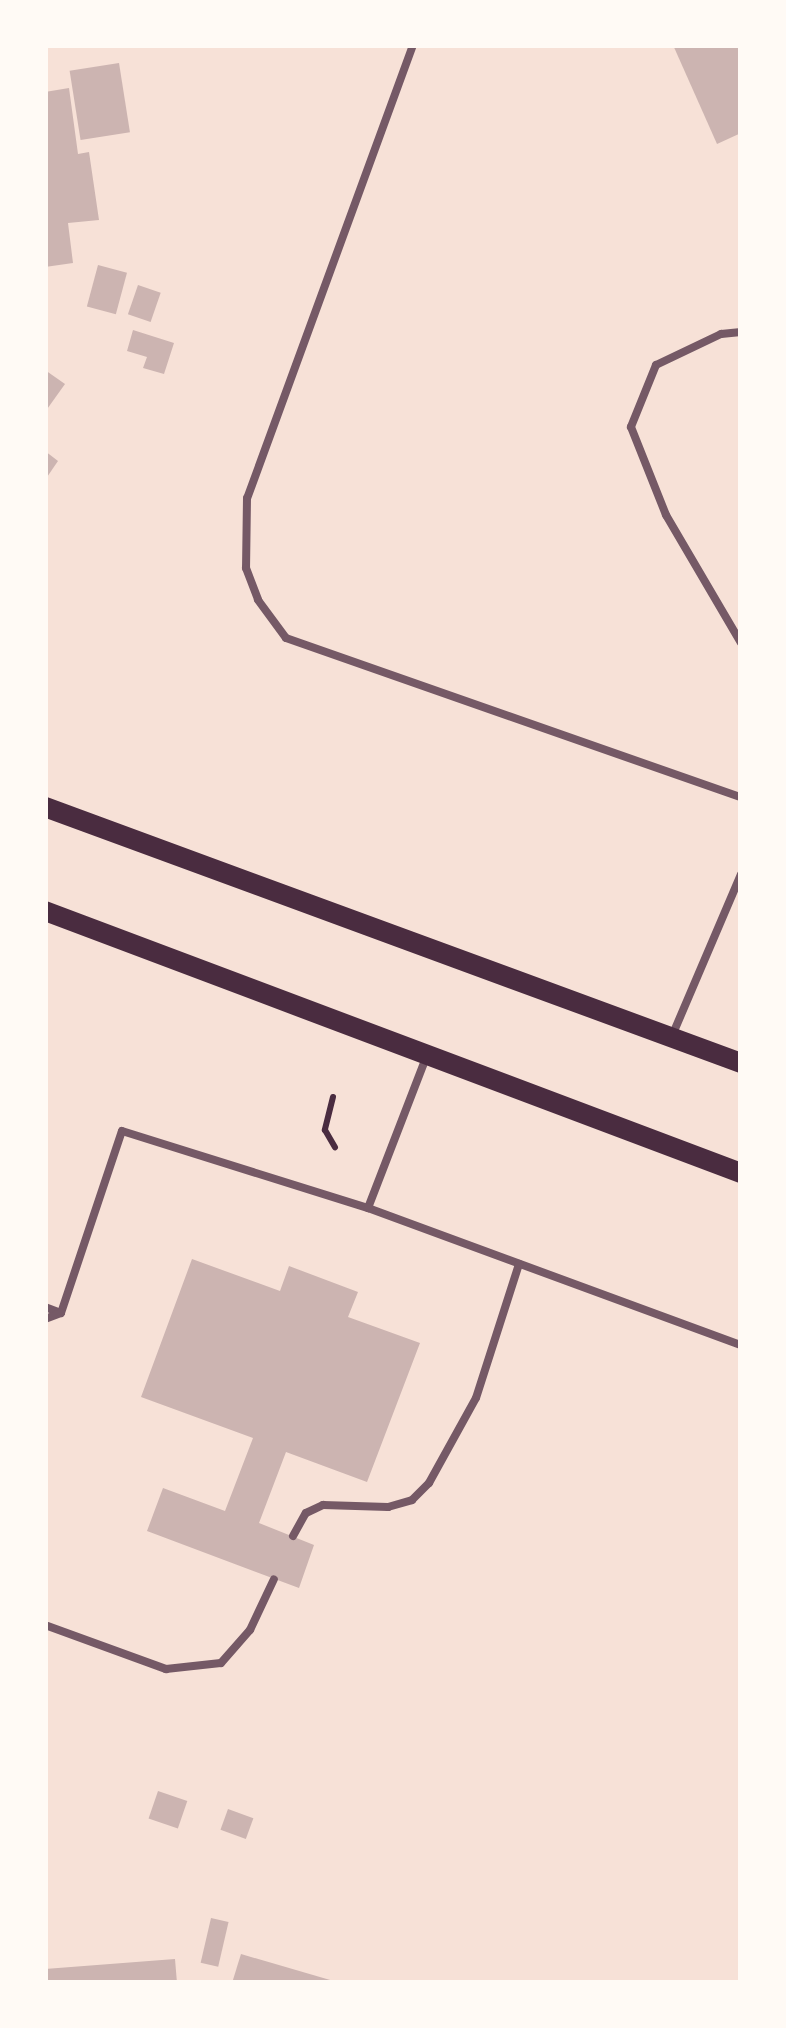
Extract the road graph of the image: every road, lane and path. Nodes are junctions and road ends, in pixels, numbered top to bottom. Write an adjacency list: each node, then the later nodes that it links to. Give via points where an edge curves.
1 (413, 45): 4 (lane, via 247,498 246,568 258,600 286,638)
2 (741, 332): 3 (lane, via 721,334 656,365 631,427 666,516)
3 (741, 643)
4 (741, 797)
5 (45, 808): 8 (main road)
6 (741, 874): 8 (lane)
7 (45, 911): 9 (main road)
8 (672, 1036): 10 (main road)
9 (428, 1054): 13 (main road); 14 (lane)
10 (741, 1063)
11 (332, 1097): 12 (path, via 325,1130)
12 (334, 1147)
13 (741, 1173)
14 (368, 1208): 15 (lane); 17 (lane, via 122,1131)
15 (519, 1264): 19 (lane); 20 (lane, via 476,1398 428,1483 412,1500 388,1507 323,1505 306,1513)
16 (45, 1307): 17 (lane)
17 (61, 1312): 18 (lane)
18 (45, 1319)
19 (741, 1345)
20 (293, 1536)
21 (274, 1579): 22 (lane, via 250,1630 220,1662 166,1669)
22 (45, 1625)

